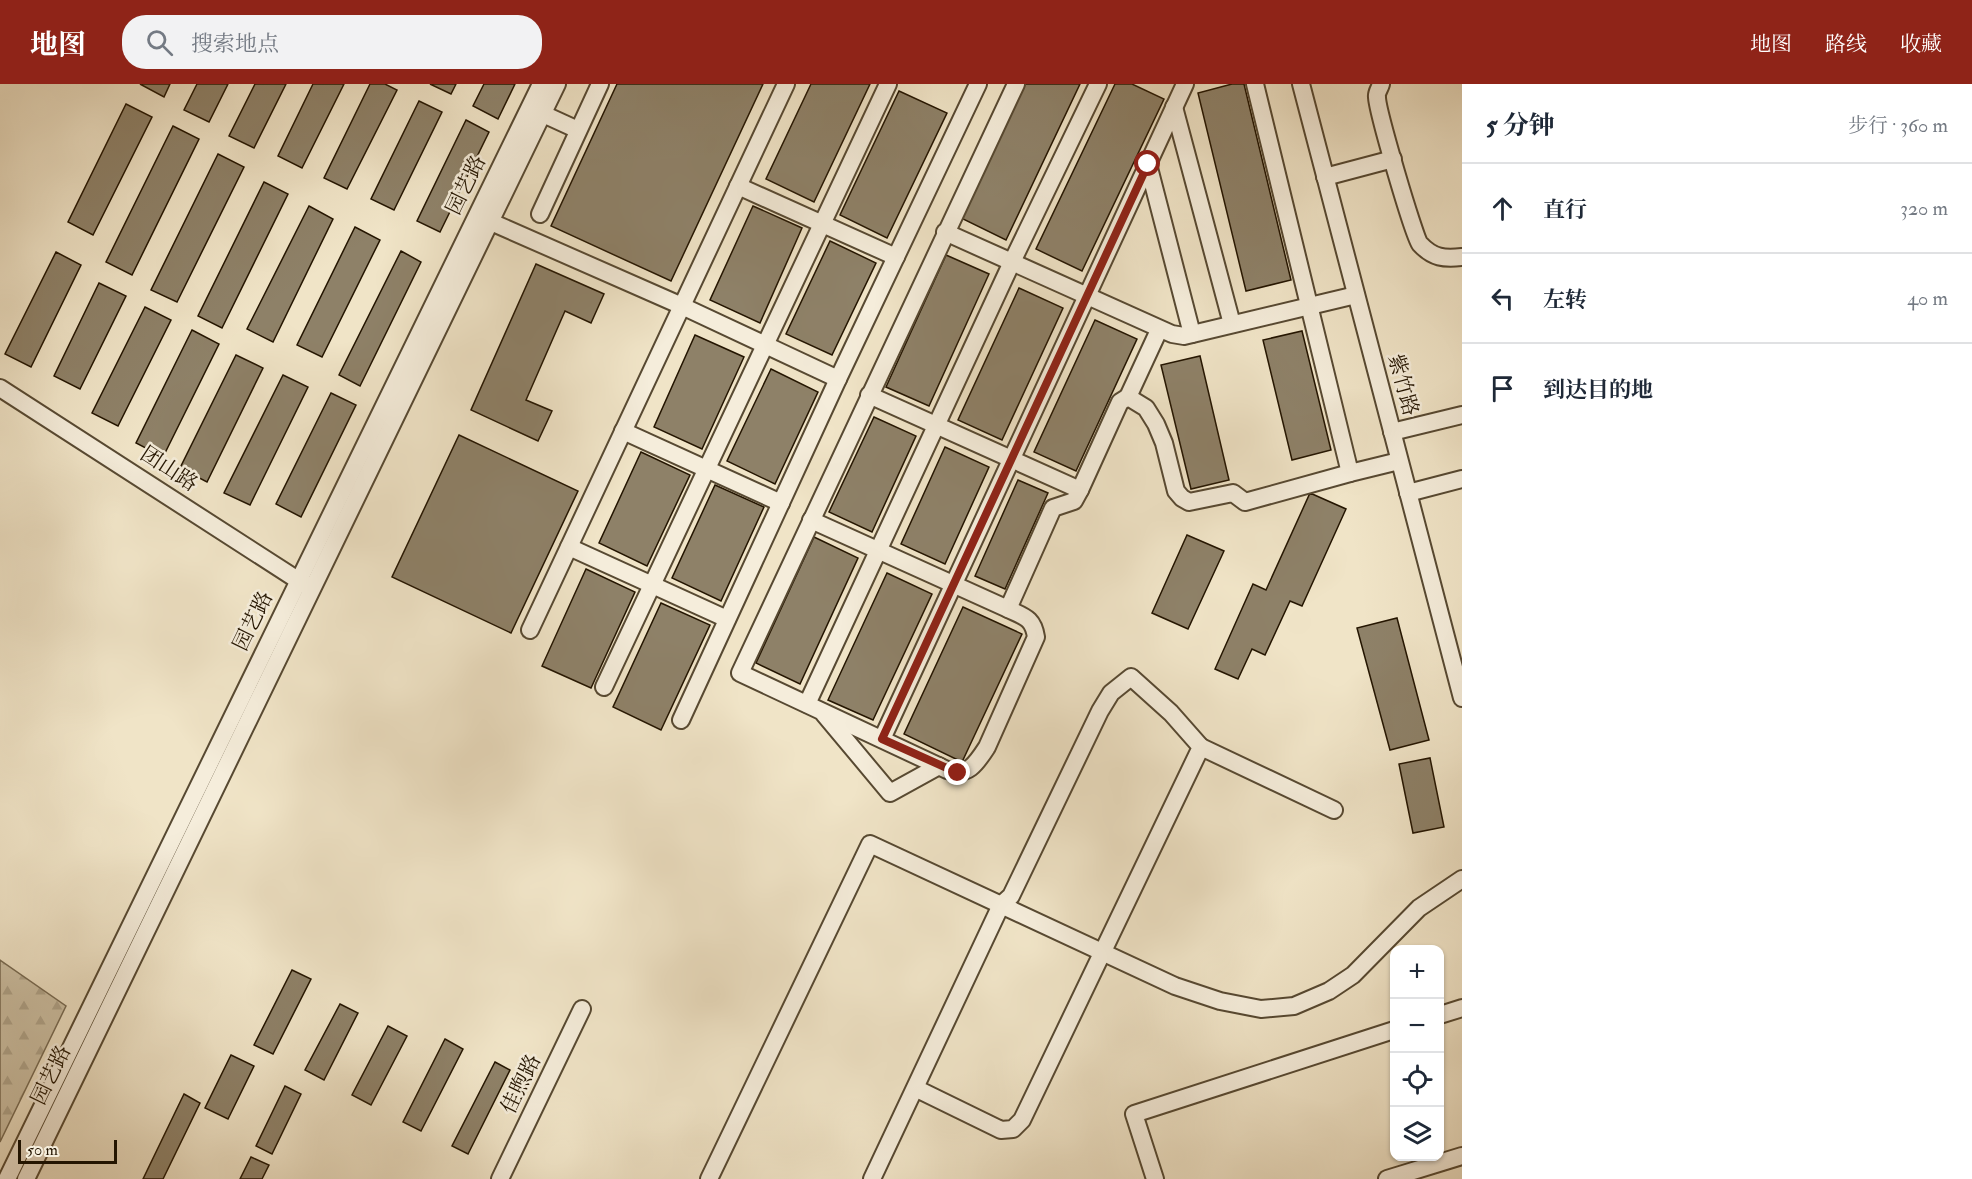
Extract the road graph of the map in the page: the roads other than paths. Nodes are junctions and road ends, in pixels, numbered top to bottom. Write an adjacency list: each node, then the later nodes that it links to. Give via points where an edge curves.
1 (541, 84): 54 (street, 园艺路)
2 (557, 84): 14 (street, 园艺路)
3 (600, 84): 15 (street)
4 (786, 84): 19 (street)
5 (888, 84): 22 (street)
6 (978, 84): 24 (street)
7 (1016, 84): 23 (street)
8 (1098, 84): 26 (street)
9 (1185, 84): 13 (street)
10 (1255, 84): 29 (street)
11 (1301, 84): 18 (street, 紫竹路)
12 (1381, 84): 16 (street, via 1376,95)
13 (1174, 107): 17 (street); 31 (street)
14 (543, 114): 15 (street); 21 (street, 园艺路)
15 (578, 130): 20 (street)
16 (1393, 159): 18 (street); 25 (street, via 1418,242 1440,259)
17 (1148, 164): 28 (street); 33 (street)
18 (1325, 177): 27 (street, 紫竹路)
19 (738, 186): 22 (street); 30 (street)
20 (540, 214)
21 (490, 222): 30 (street); 57 (street, 园艺路)
22 (822, 224): 24 (street); 34 (street)
23 (945, 232): 26 (street); 37 (street)
24 (896, 257): 35 (street)
25 (1462, 257)
26 (1012, 262): 28 (street); 40 (street)
27 (1356, 295): 29 (street); 42 (street, 紫竹路)
28 (1086, 296): 32 (street); 43 (street)
29 (1310, 305): 31 (street); 46 (street)
30 (682, 306): 34 (street); 41 (street)
31 (1232, 324): 33 (street)
32 (1159, 330): 33 (street); 38 (street)
33 (1192, 334)
34 (764, 345): 35 (street); 45 (street)
35 (838, 379): 50 (street)
36 (0, 388): 54 (street, 团山路)
37 (869, 395): 40 (street); 51 (street)
38 (1128, 397): 46 (street, via 1146,408 1156,424 1176,491 1190,502 1233,493 1245,502); 48 (street, via 1120,402)
39 (1462, 415): 42 (street)
40 (936, 426): 43 (street); 53 (street)
41 (623, 431): 45 (street); 52 (street)
42 (1392, 432): 44 (street, 紫竹路)
43 (1011, 459): 48 (street); 56 (street)
44 (1400, 461): 46 (street); 49 (street, 紫竹路)
45 (706, 469): 50 (street); 55 (street)
46 (1350, 473)
47 (1462, 479): 49 (street)
48 (1080, 490): 58 (street, via 1074,501 1053,508)
49 (1408, 493): 62 (street, 紫竹路)
50 (781, 503): 59 (street)
51 (811, 520): 53 (street); 63 (street, via 740,673)
52 (569, 547): 55 (street); 60 (street)
53 (878, 551): 56 (street); 63 (street)
54 (298, 580): 57 (street, 团山路); 78 (street, 园艺路)
55 (652, 585): 59 (street); 61 (street)
56 (952, 585): 58 (street); 65 (street)
57 (312, 590): 79 (street, 园艺路)
58 (1008, 609): 67 (street, via 1029,619 1036,637 978,761 958,773)
59 (727, 619): 64 (street)
60 (530, 630)
61 (604, 687)
62 (1462, 698)
63 (815, 708): 65 (street); 67 (street, via 890,793)
64 (681, 720)
65 (882, 739): 67 (street)
66 (1201, 747): 68 (street); 70 (street, via 1131,677 1111,693 1100,711 1011,896); 71 (street)
67 (939, 766)
68 (1334, 810)
69 (1462, 879): 71 (street, via 1419,908 1353,975 1329,991 1294,1006 1261,1009 1220,1001 1175,986)
70 (1000, 905): 71 (street); 76 (street); 81 (street, via 870,844)
71 (1104, 952): 76 (street, via 1022,1120 1013,1129 1001,1130)
72 (1462, 1008): 74 (street)
73 (582, 1009): 80 (street, 佳煦路)
74 (1444, 1015)
75 (1390, 1032): 83 (street, via 1134,1114)
76 (915, 1088): 82 (street)
77 (1462, 1156): 84 (street)
78 (7, 1179)
79 (26, 1179)
80 (500, 1179)
81 (709, 1179)
82 (872, 1179)
83 (1155, 1179)
84 (1387, 1179)

